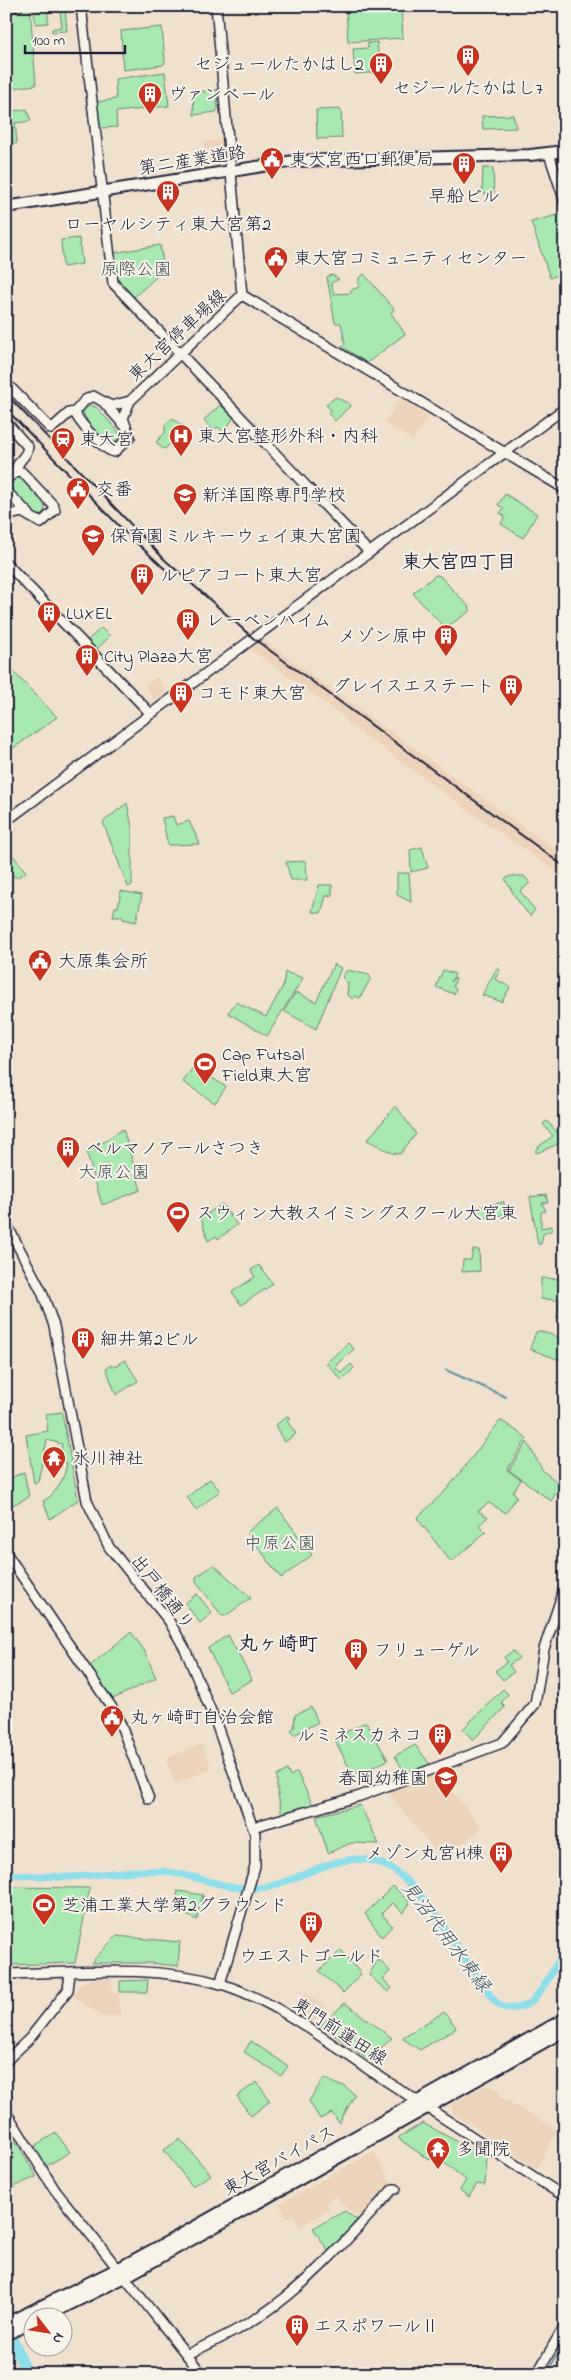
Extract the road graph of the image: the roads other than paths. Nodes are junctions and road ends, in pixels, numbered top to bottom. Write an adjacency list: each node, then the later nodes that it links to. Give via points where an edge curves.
1 (18, 6): 4 (street)
2 (82, 6): 9 (street)
3 (216, 6): 8 (street, 東大宮停車場線)
4 (6, 7)
5 (565, 151): 6 (main road, 第二産業道路)
6 (550, 156): 7 (main road, 第二産業道路); 8 (main road, 第二産業道路, via 302,160); 10 (street)
7 (565, 156)
8 (231, 173): 9 (main road, 第二産業道路); 13 (street, 東大宮停車場線)
9 (102, 194): 11 (main road, 第二産業道路); 12 (main road, 第二産業道路); 14 (street, via 113,283)
10 (565, 202)
11 (6, 207)
12 (6, 212)
13 (242, 296): 14 (street, 東大宮停車場線); 22 (street)
14 (180, 354): 16 (street, 東大宮停車場線); 29 (street)
15 (6, 383): 19 (street, via 51,430 68,413)
16 (130, 401): 17 (street, via 116,406); 21 (street)
17 (105, 404): 19 (street, via 97,397 89,396); 21 (street)
18 (565, 408): 22 (street)
19 (75, 412): 21 (street, via 111,452 117,451 128,440 129,431)
20 (6, 422): 23 (street, via 28,447 17,464)
21 (124, 425)
22 (503, 453): 25 (street); 29 (street)
23 (16, 472): 24 (street); 27 (street, via 24,474 54,507 54,512 43,523)
24 (6, 480)
25 (565, 489)
26 (8, 493): 27 (street); 28 (street, via 13,506)
27 (29, 514): 28 (street, via 22,512)
28 (8, 517)
29 (369, 552): 31 (street)
30 (6, 563): 31 (street)
31 (151, 714): 32 (street)
32 (6, 820)
33 (6, 1223): 37 (street, 出戸橋通り, via 42,1292 54,1326 92,1516 113,1553 163,1613 186,1648)
34 (6, 1553): 36 (street, via 117,1715)
35 (565, 1586): 37 (street, via 544,1649 535,1704 502,1742 360,1796)
36 (149, 1799)
37 (253, 1827): 40 (street, 出戸橋通り, via 257,1851 252,1878)
38 (70, 1973): 39 (street, 東門前蓮田線); 40 (street, 東門前蓮田線, via 160,1972); 43 (street, via 68,1990 30,2038)
39 (6, 1974)
40 (220, 1984): 44 (street, 東門前蓮田線, via 254,1997 289,2016)
41 (565, 2019): 44 (highway, 東大宮バイパス)
42 (565, 2030): 44 (highway, 東大宮バイパス)
43 (6, 2060)
44 (422, 2104): 47 (street, 東門前蓮田線); 48 (highway, 東大宮バイパス)
45 (6, 2112): 48 (street, via 55,2190)
46 (396, 2190): 54 (street, via 393,2189 296,2290 235,2332)
47 (565, 2197)
48 (121, 2273): 49 (highway, 東大宮バイパス); 50 (highway, 東大宮バイパス); 54 (street)
49 (59, 2308)
50 (20, 2323): 51 (highway, 東大宮バイパス); 53 (highway, 東大宮バイパス)
51 (6, 2324)
52 (565, 2325): 56 (street)
53 (6, 2334)
54 (188, 2354): 55 (street)
55 (202, 2374)
56 (537, 2374)

